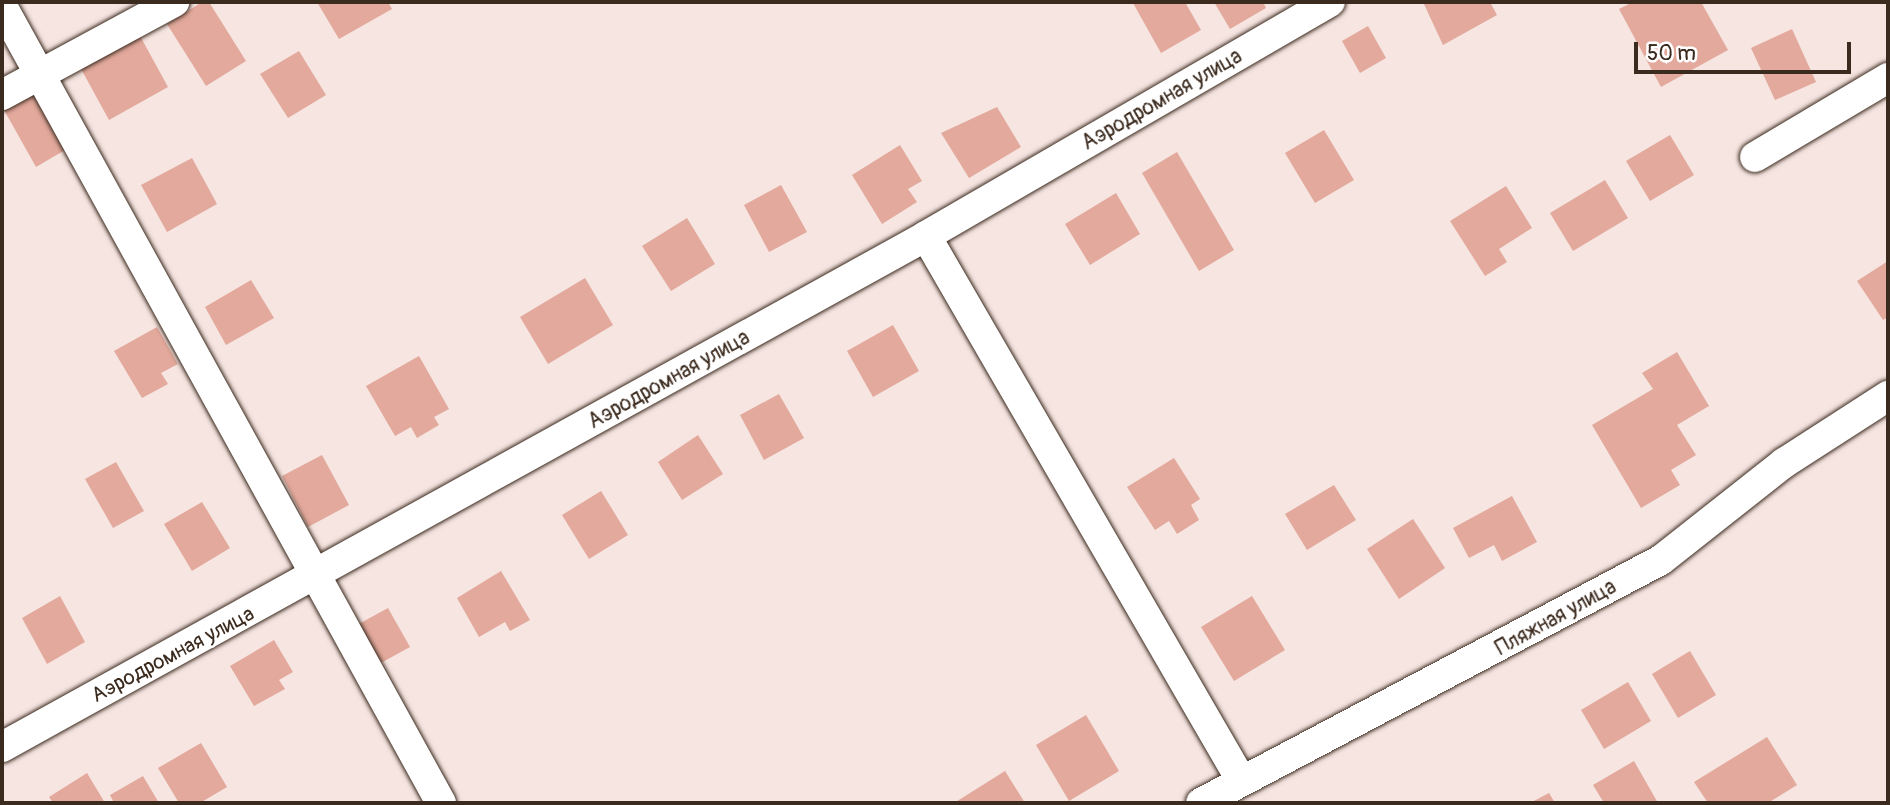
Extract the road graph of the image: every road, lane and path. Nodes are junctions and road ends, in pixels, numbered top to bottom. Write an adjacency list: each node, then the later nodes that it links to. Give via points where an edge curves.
1 (174, 2): 4 (street)
2 (1330, 2): 8 (street, Аэродромная улица)
3 (2, 6): 4 (street)
4 (38, 77): 6 (street); 10 (street)
5 (1888, 78): 7 (street)
6 (2, 95)
7 (1755, 157)
8 (926, 236): 10 (street, Аэродромная улица); 12 (street)
9 (1888, 396): 12 (street, Пляжная улица, via 1784,463 1661,560)
10 (314, 578): 11 (street, Аэродромная улица); 13 (street)
11 (2, 747)
12 (1241, 780): 14 (street, Пляжная улица)
13 (441, 803)
14 (1201, 803)

